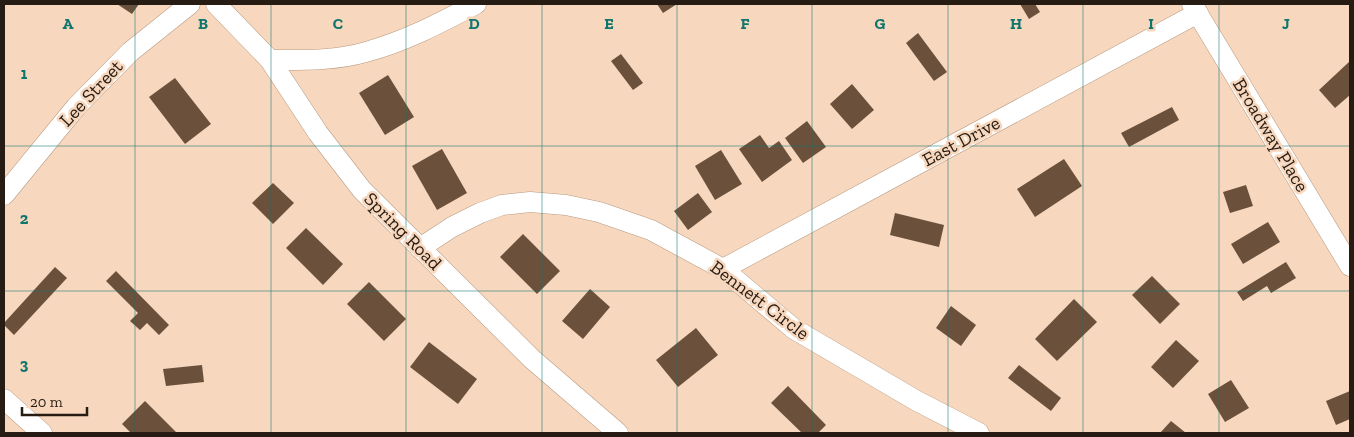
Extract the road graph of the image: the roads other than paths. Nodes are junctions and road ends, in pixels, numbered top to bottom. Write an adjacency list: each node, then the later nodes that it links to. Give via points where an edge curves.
1 (190, 4): 6 (street, Lee Street, via 130,52 76,107)
2 (216, 4): 5 (street, Spring Road)
3 (476, 4): 5 (street, via 416,35 365,53 318,60)
4 (1195, 8): 8 (street, Broadway Place); 9 (street, East Drive)
5 (270, 60): 7 (street, Spring Road, via 318,133 362,190)
6 (4, 194)
7 (420, 248): 9 (street, Bennett Circle, via 452,227 502,205 530,202 566,204 651,230); 12 (street, Spring Road, via 532,359)
8 (1350, 266)
9 (724, 269): 13 (street, Bennett Circle, via 794,329)
10 (4, 399): 11 (street)
11 (42, 433)
12 (618, 433)
13 (979, 433)

